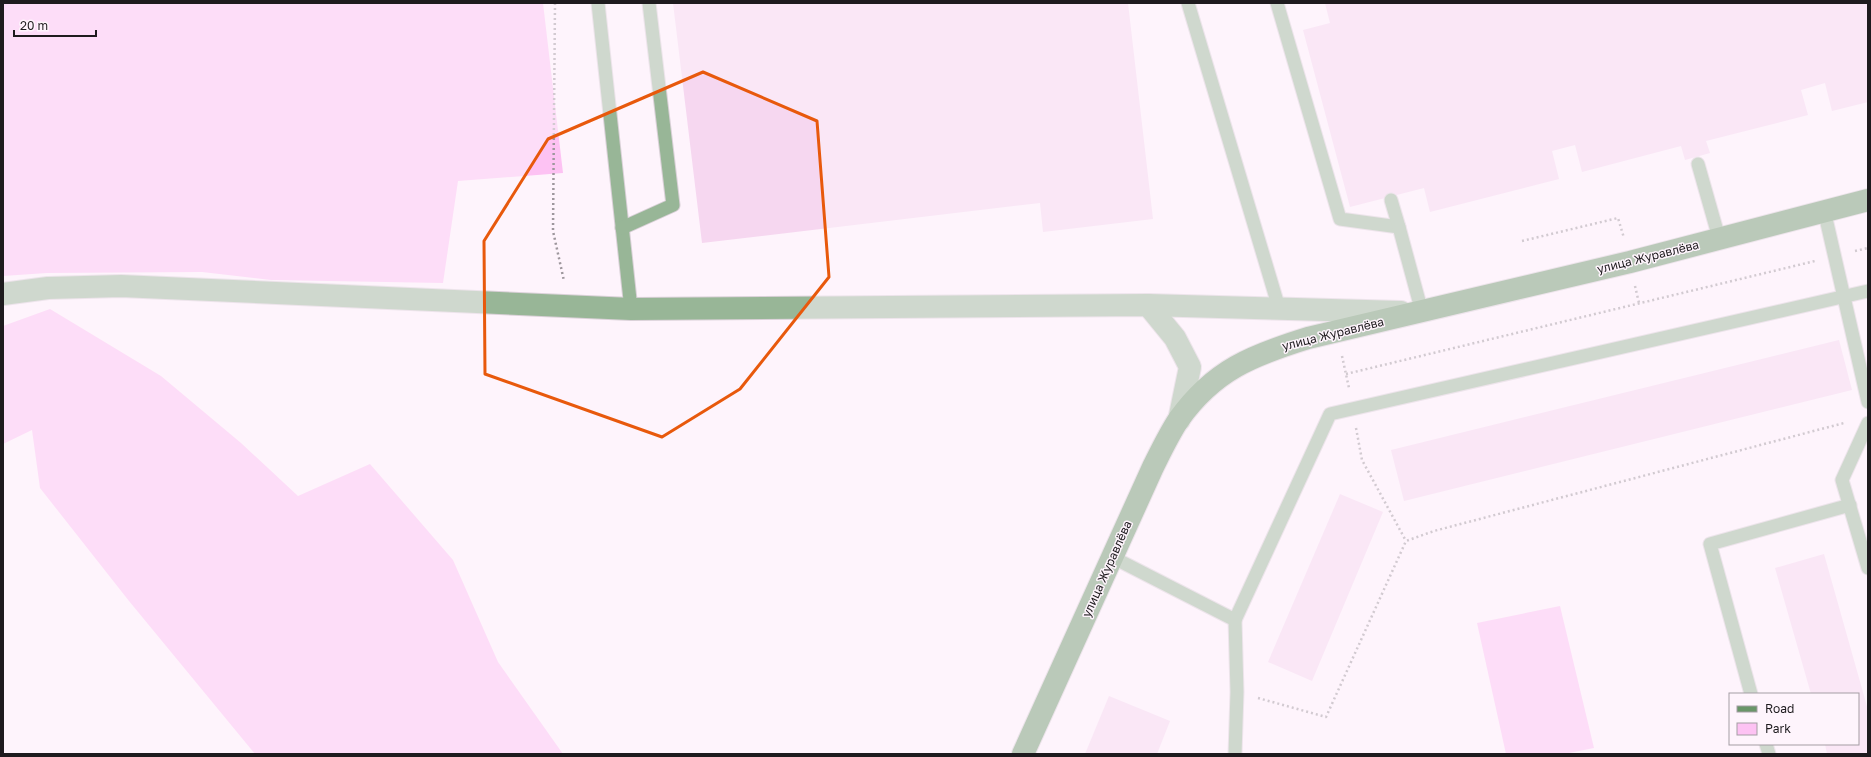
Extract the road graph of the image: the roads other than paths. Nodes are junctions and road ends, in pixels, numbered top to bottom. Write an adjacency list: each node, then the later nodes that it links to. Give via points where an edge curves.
1 (598, 3): 10 (lane)
2 (649, 3): 10 (lane, via 673,205)
3 (1188, 3): 16 (lane)
4 (1277, 3): 9 (lane, via 1340,219)
5 (1698, 164): 11 (lane)
6 (1391, 200): 9 (lane)
7 (1868, 200): 8 (street, улица Журавлёва)
8 (1824, 210): 11 (street, улица Журавлёва); 14 (lane)
9 (1399, 227): 18 (lane)
10 (622, 228): 17 (lane)
11 (1719, 238): 18 (street, улица Журавлёва)
12 (1868, 291): 14 (lane)
13 (3, 294): 17 (street, via 48,288 121,286)
14 (1843, 296): 19 (lane); 26 (lane, via 1330,414)
15 (1148, 305): 16 (street); 17 (street); 20 (street, via 1175,338 1190,367)
16 (1279, 308): 18 (street)
17 (631, 309)
18 (1422, 312): 20 (street, улица Журавлёва, via 1275,348 1242,362 1205,388)
19 (1868, 402)
20 (1179, 420): 24 (street, улица Журавлёва, via 1153,467)
21 (1868, 423): 22 (lane, via 1842,480)
22 (1850, 505): 23 (lane); 27 (lane, via 1710,544)
23 (1866, 553): 25 (lane)
24 (1112, 557): 26 (lane); 28 (street, улица Журавлёва)
25 (1868, 568)
26 (1235, 620): 29 (lane)
27 (1752, 693)
28 (1023, 754)
29 (1235, 754)

